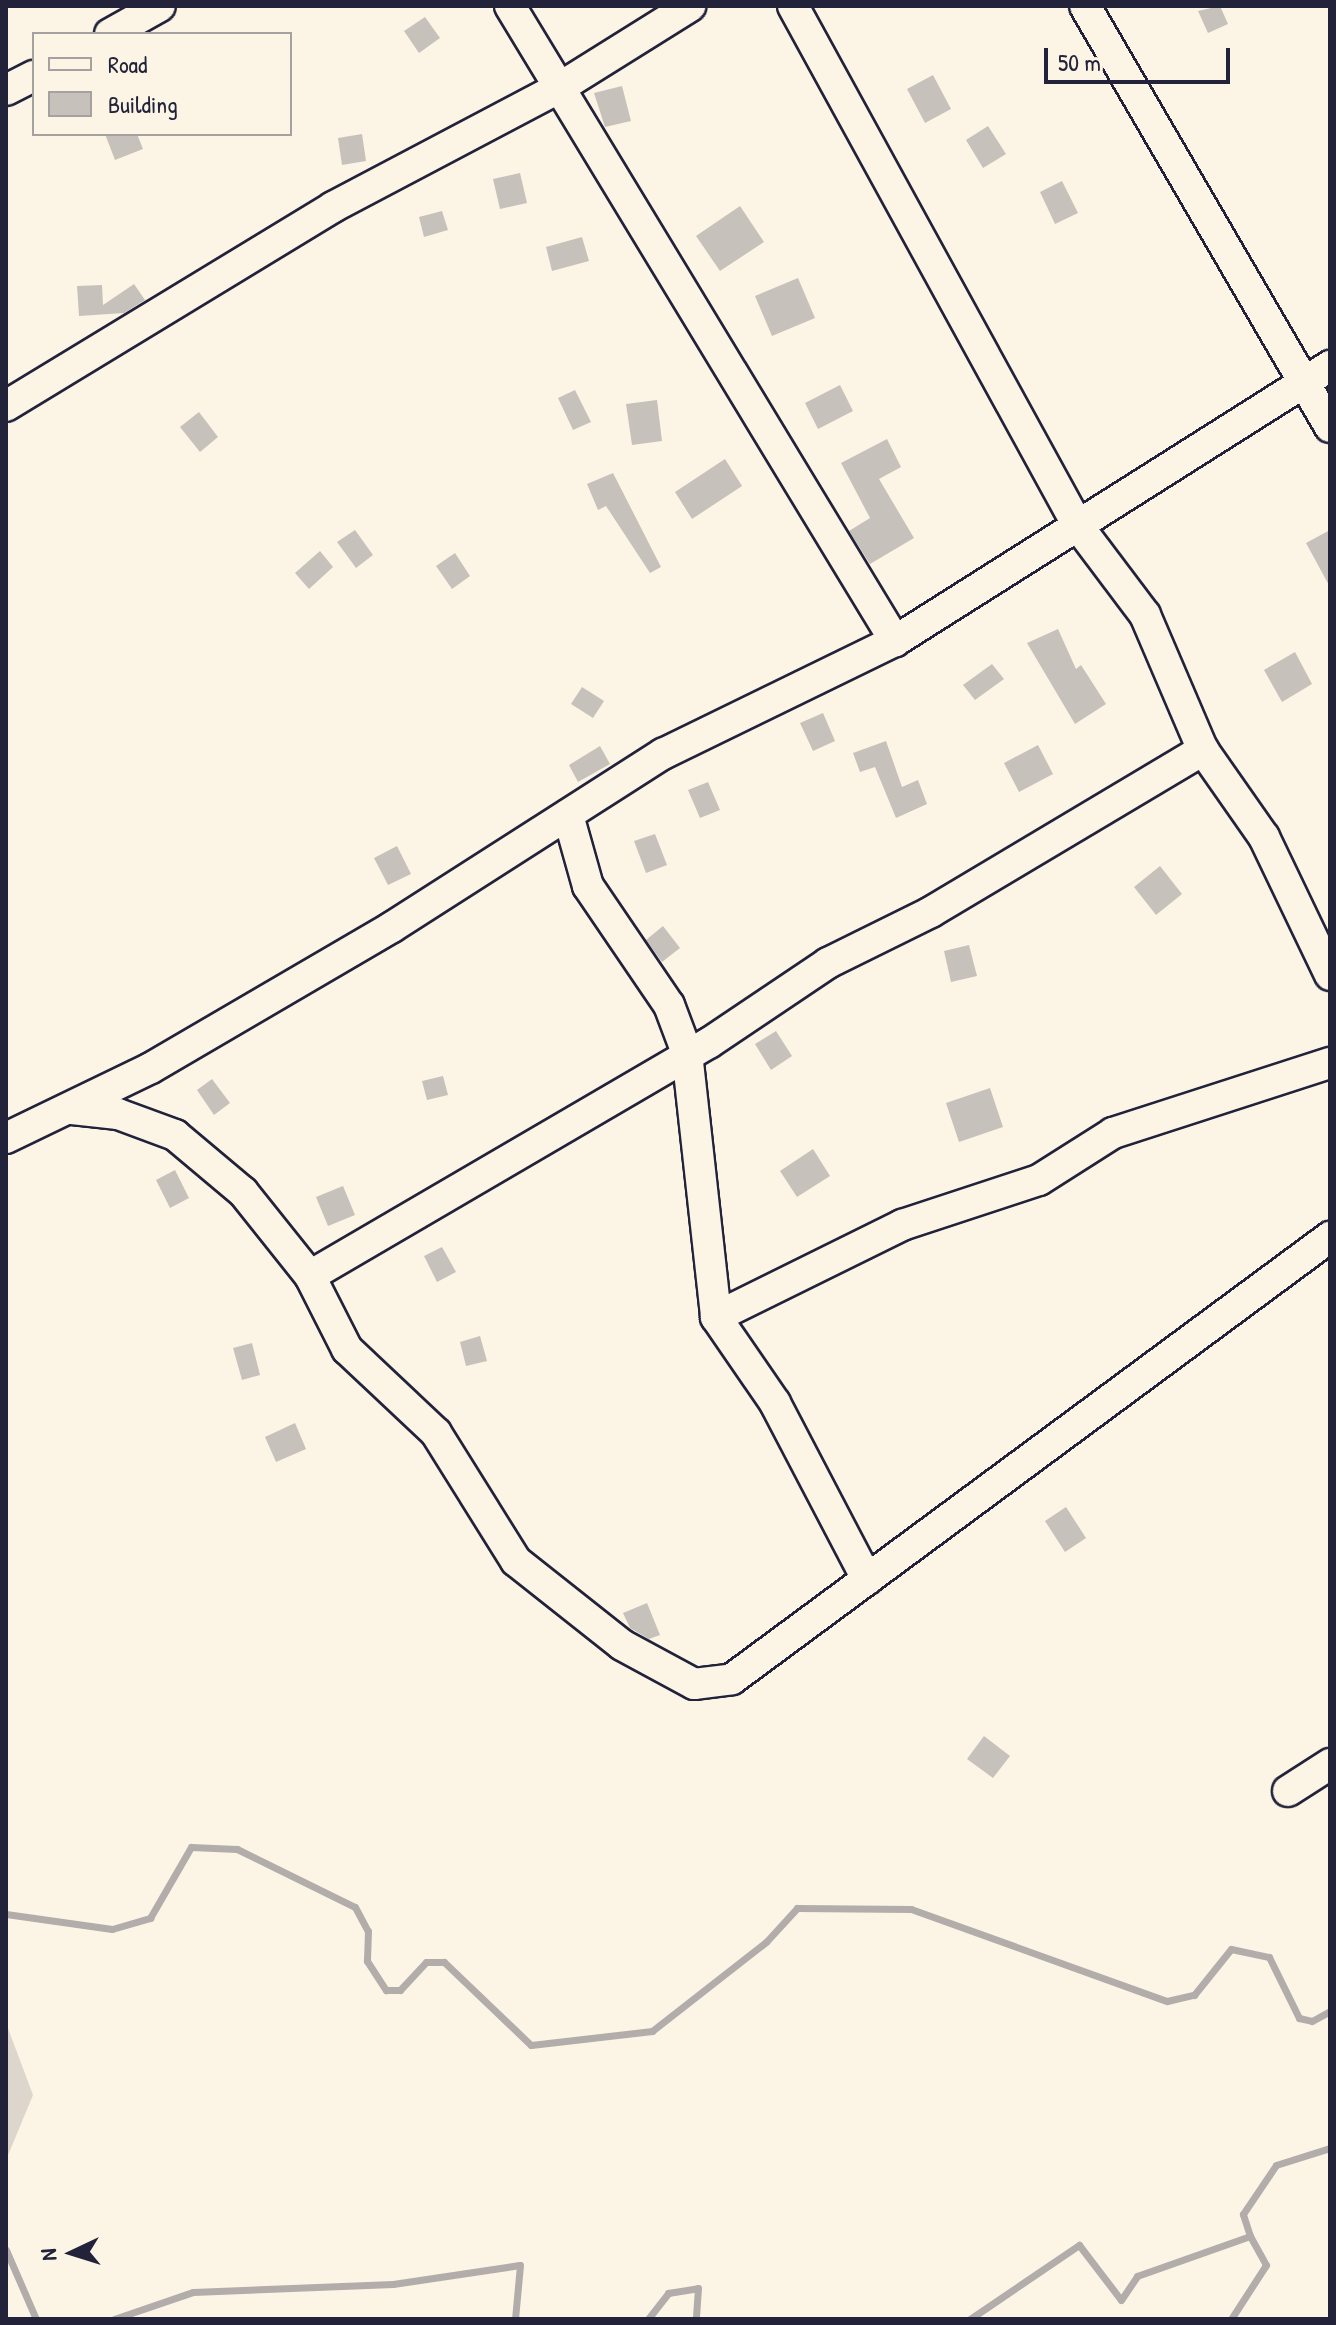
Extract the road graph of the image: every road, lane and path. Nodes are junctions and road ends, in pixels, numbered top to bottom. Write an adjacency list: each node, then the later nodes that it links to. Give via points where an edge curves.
1 (160, 6): 6 (street)
2 (510, 6): 8 (street)
3 (690, 6): 8 (street)
4 (793, 6): 14 (street)
5 (1085, 6): 11 (street)
6 (114, 32)
7 (32, 77): 9 (street)
8 (559, 88): 12 (street, via 333,207); 15 (street)
9 (6, 90)
10 (1330, 366): 11 (street)
11 (1302, 381): 13 (street); 14 (street)
12 (6, 406)
13 (1330, 427)
14 (1078, 526): 15 (street); 16 (street, via 1145,615)
15 (895, 641): 17 (street, via 663,754)
16 (1203, 750): 18 (street, via 1264,837); 19 (street, via 931,912 828,963)
17 (568, 815): 19 (street, via 588,886 669,1005); 21 (street, via 392,927)
18 (1330, 975)
19 (687, 1053): 24 (street); 25 (street)
20 (1330, 1063): 25 (street, via 1113,1133 1039,1180 902,1225)
21 (72, 1109): 22 (street); 24 (street, via 118,1114 175,1135 243,1192)
22 (6, 1138)
23 (1330, 1237): 26 (street)
24 (310, 1276): 26 (street, via 347,1349 436,1433 516,1561 659,1668 694,1684 732,1679)
25 (716, 1317): 26 (street, via 775,1403)
26 (867, 1579)
27 (1330, 1764): 28 (street)
28 (1288, 1791)

